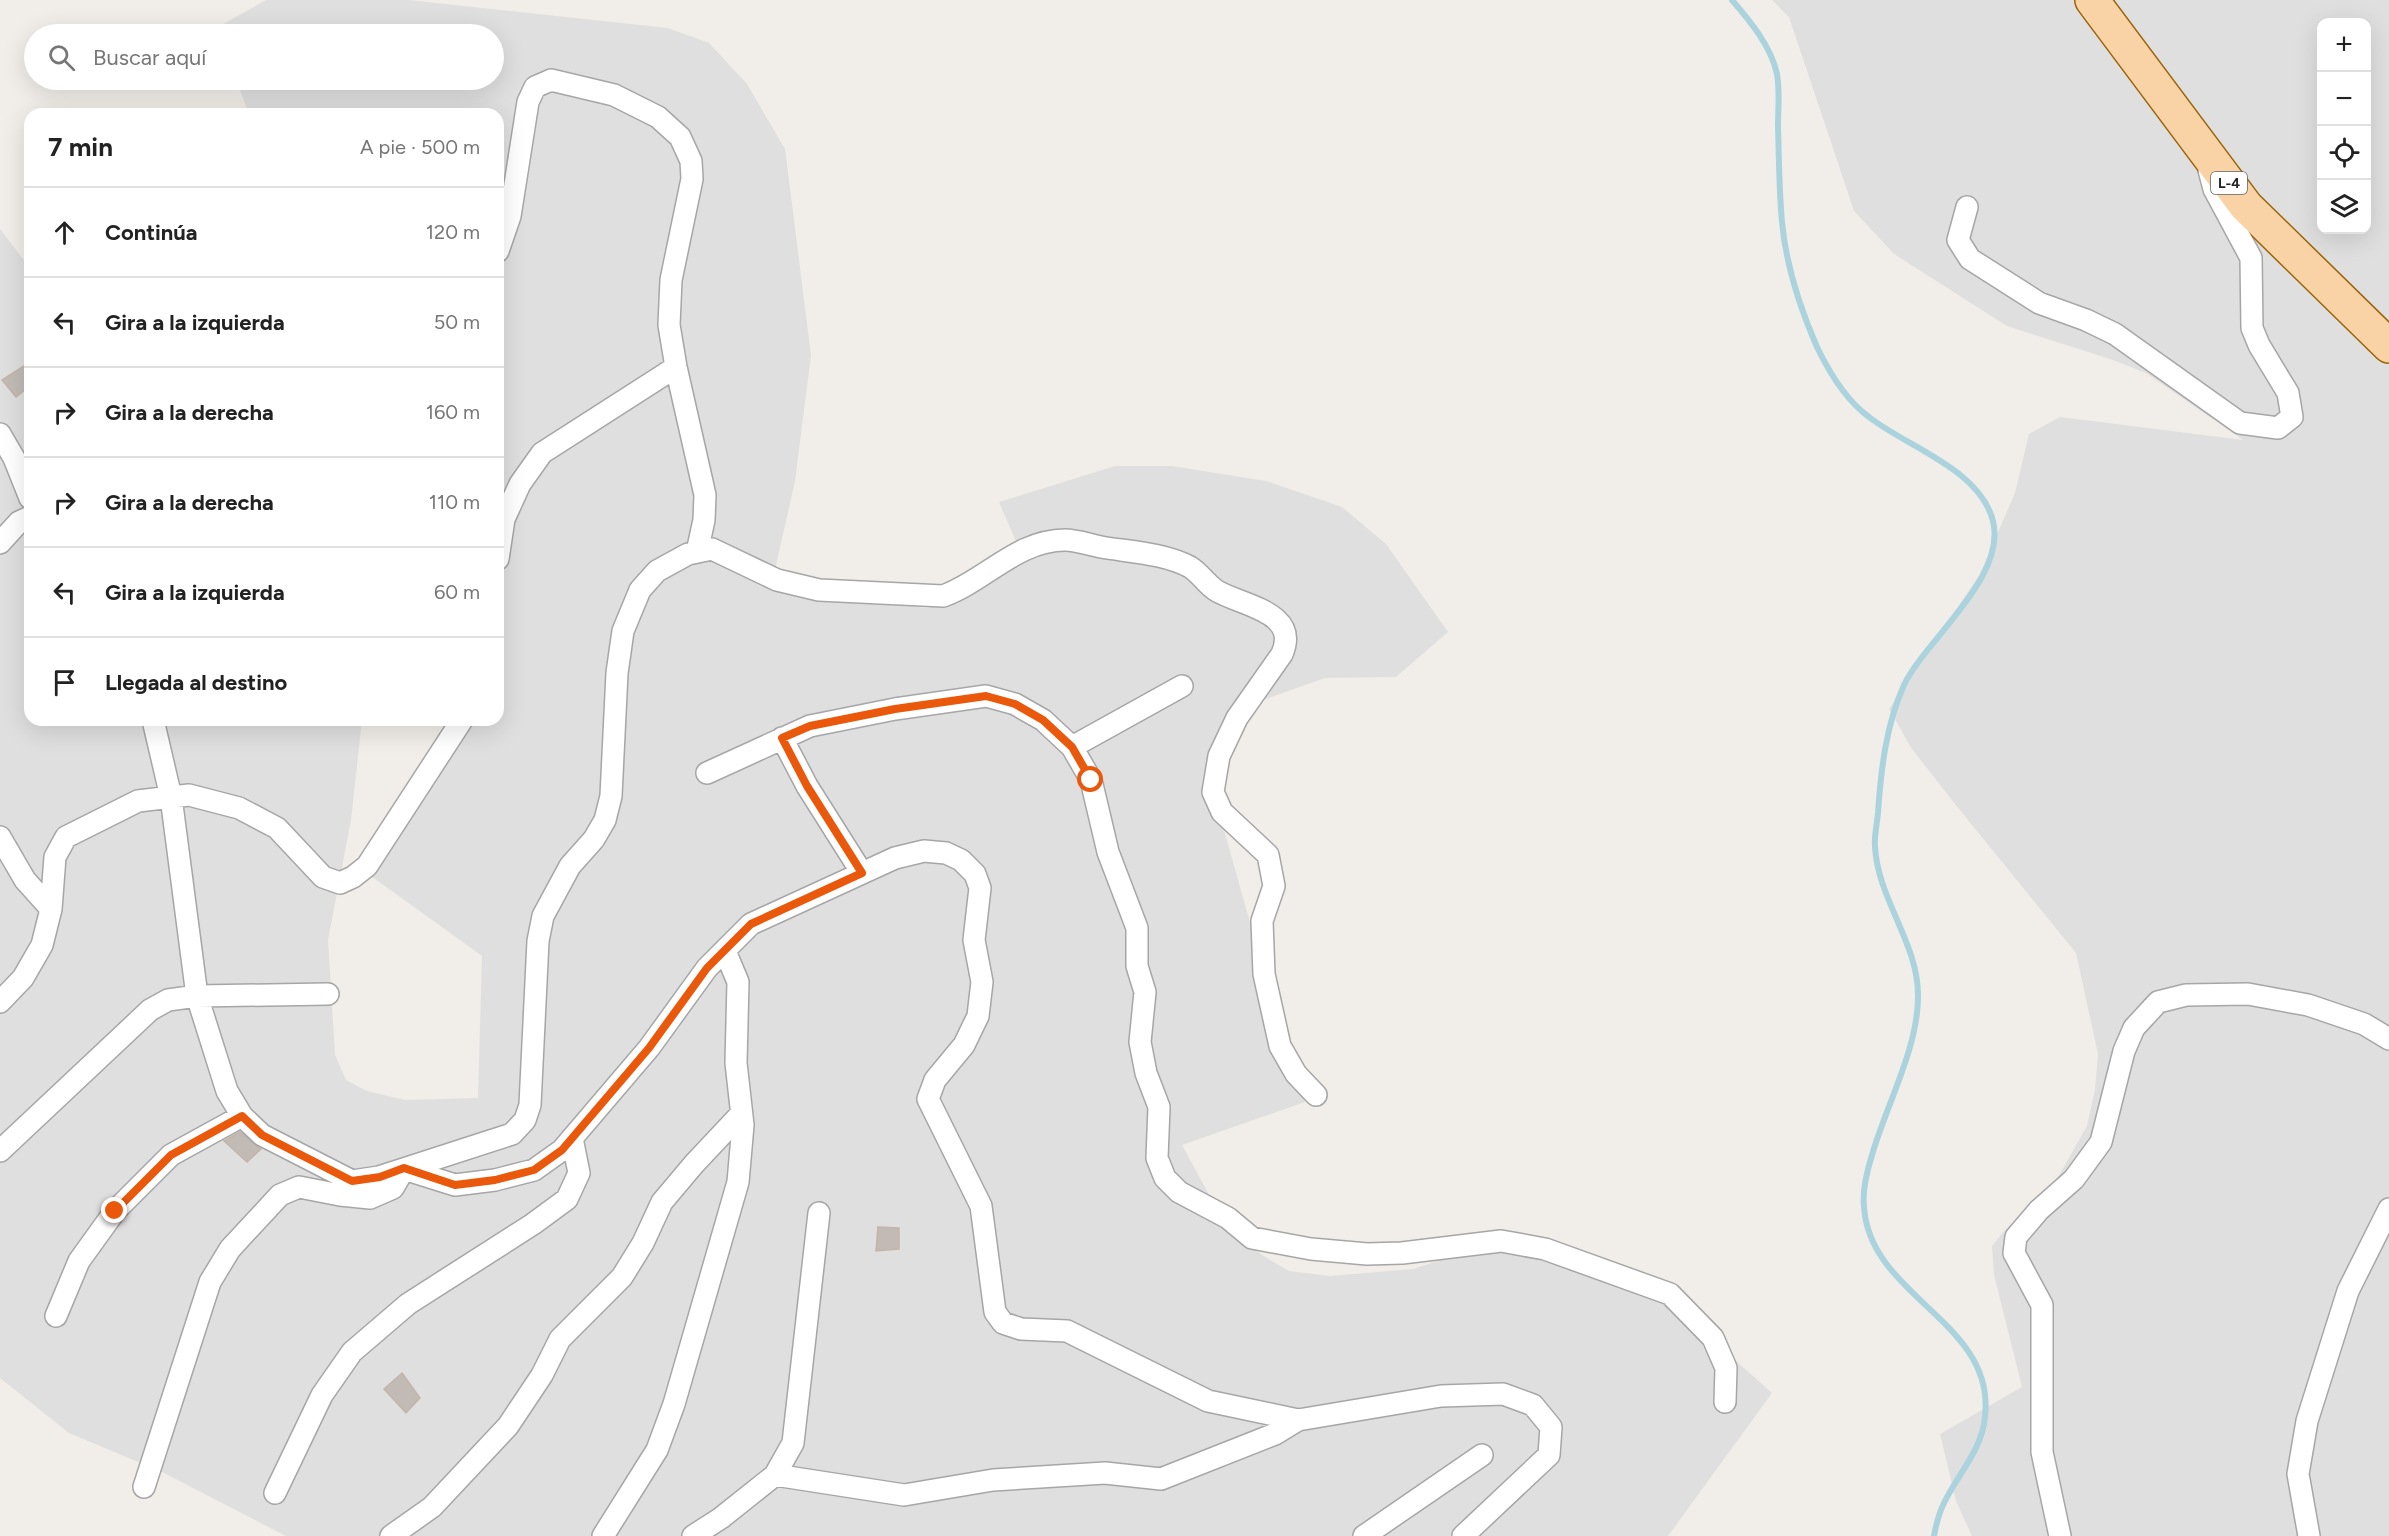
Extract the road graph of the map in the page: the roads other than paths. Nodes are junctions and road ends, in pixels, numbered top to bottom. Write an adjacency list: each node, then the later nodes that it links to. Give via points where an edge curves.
1 (2092, 0): 2 (main road, L-4)
2 (2205, 152): 3 (street, via 2214,189 2251,258 2252,328 2288,393 2292,417 2278,428 2240,423 2115,334 2039,303 1970,259 1958,240); 5 (main road, L-4, via 2246,206)
3 (1967, 207)
4 (504, 234): 6 (street, via 528,102 535,87 551,80 614,95 658,117 680,137 691,161 692,179 671,280 669,325)
5 (2389, 345)
6 (676, 367): 9 (street, via 542,453 520,484); 12 (street, via 705,495 705,520)
7 (0, 434): 8 (street)
8 (24, 483)
9 (504, 519)
10 (24, 520): 11 (street)
11 (0, 543)
12 (697, 552): 28 (street, via 712,549 777,580 819,590 943,596 962,589 991,567 1035,545 1066,540 1165,558 1191,568 1216,590 1269,613 1282,626 1287,643 1237,718 1220,756 1214,792 1222,812 1268,855 1274,886 1262,921 1264,974 1280,1046 1296,1074); 33 (street, via 657,571 640,590 623,631 611,796 605,820 570,866 543,916 538,941 530,1106 525,1120 512,1134)
13 (1182, 686): 17 (street)
14 (154, 726): 19 (street)
15 (458, 726): 19 (street, via 367,866 340,883 323,878 278,828 239,807 189,795)
16 (782, 738): 17 (street, via 810,726 986,696 1015,704 1043,720); 18 (street); 21 (street)
17 (1072, 747): 37 (street, via 1091,780 1108,852 1137,928 1137,966 1145,992 1140,1042 1159,1107 1157,1158 1165,1178 1179,1192 1228,1218 1252,1238 1367,1254 1501,1241 1545,1248 1670,1294 1713,1338 1726,1368)
18 (706, 773)
19 (171, 797): 22 (street, via 138,801 66,837 55,857); 25 (street)
20 (0, 837): 22 (street, via 25,880)
21 (862, 873): 23 (street, via 751,924); 38 (street, via 894,858 924,851 946,853 961,860 975,874 980,888 974,940 982,982 978,1016 964,1045 935,1080 928,1099 981,1206 995,1312 1003,1323 1021,1329 1067,1331 1208,1401)
22 (51, 909): 26 (street, via 42,945 23,978)
23 (725, 951): 29 (street, via 738,981 736,1063); 31 (street, via 707,968 649,1048)
24 (328, 994): 25 (street)
25 (198, 996): 30 (street, via 228,1091); 32 (street, via 168,1000 150,1010)
26 (0, 1002)
27 (2389, 1039): 43 (street, via 2364,1024 2308,1005 2247,994 2186,995 2158,1002 2134,1028 2124,1051 2101,1142 2074,1179 2016,1237 2014,1253 2042,1305 2042,1452)
28 (1316, 1095)
29 (741, 1114): 44 (street, via 662,1202 622,1277 560,1339 542,1375 508,1426 432,1507); 45 (street, via 738,1182 674,1404 657,1450)
30 (242, 1116): 33 (street, via 262,1135 352,1181); 36 (street, via 171,1155 115,1211 79,1261)
31 (572, 1138): 33 (street, via 534,1170 495,1180 455,1185); 42 (street, via 579,1173 567,1199 408,1304 352,1352 322,1395)
32 (0, 1151)
33 (404, 1168): 41 (street, via 393,1188 370,1197 299,1187 280,1196 230,1249 210,1282)
34 (2389, 1209): 49 (street, via 2348,1290 2307,1421 2298,1474)
35 (819, 1213): 40 (street, via 793,1443)
36 (56, 1316)
37 (1725, 1402)
38 (1298, 1420): 40 (street, via 1275,1434 1161,1479 1105,1473 993,1480 904,1495); 48 (street, via 1441,1396 1503,1394 1533,1405 1551,1426 1549,1455)
39 (1482, 1455): 47 (street)
40 (775, 1475): 46 (street)
41 (144, 1487)
42 (275, 1493)
43 (2061, 1535)
44 (391, 1536)
45 (603, 1536)
46 (693, 1536)
47 (1364, 1536)
48 (1463, 1536)
49 (2309, 1536)

